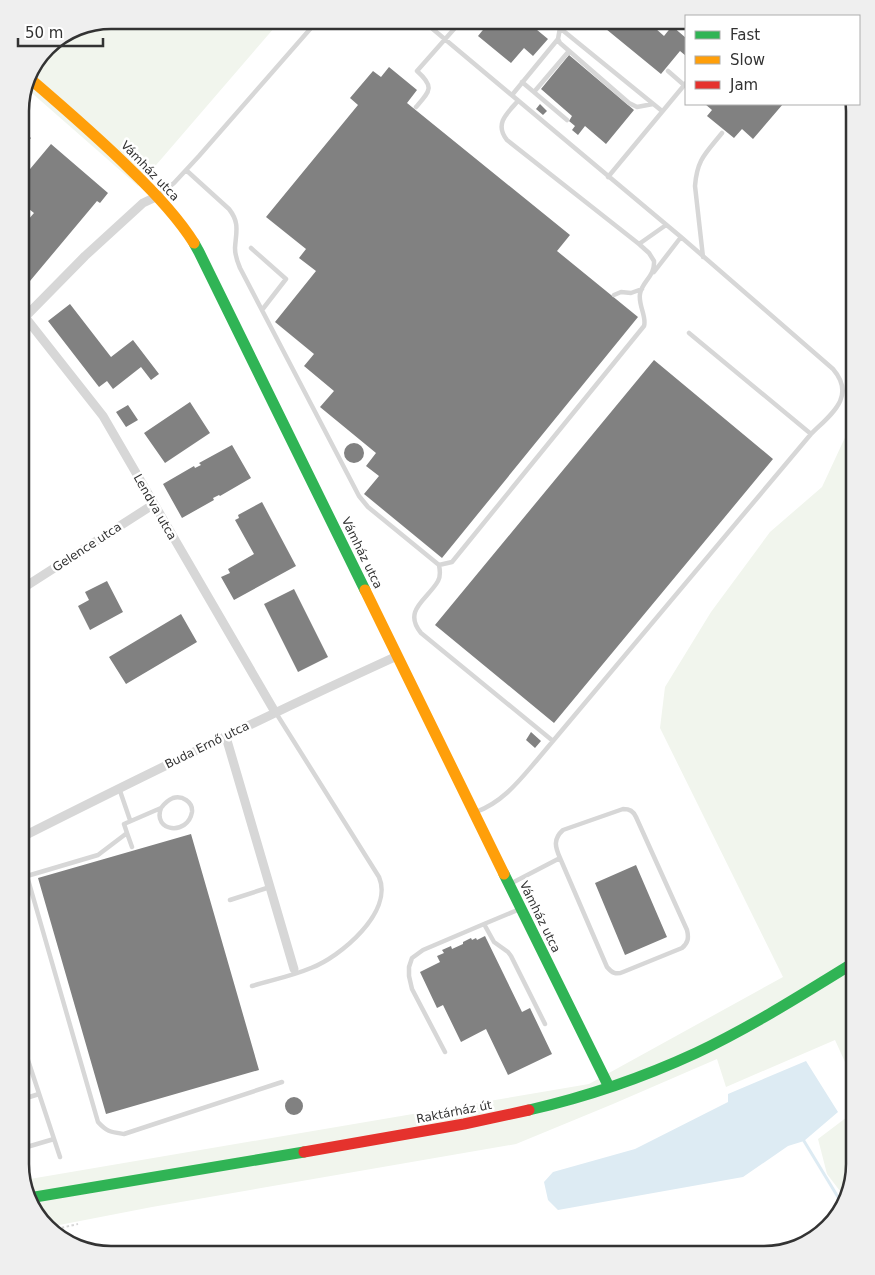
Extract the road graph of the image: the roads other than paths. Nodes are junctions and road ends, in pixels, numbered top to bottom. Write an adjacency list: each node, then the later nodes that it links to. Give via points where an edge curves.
1 (310, 29): 21 (lane)
2 (433, 29): 6 (lane)
3 (454, 29): 6 (lane)
4 (560, 29): 7 (lane)
5 (561, 29): 16 (lane)
6 (446, 39): 14 (lane); 17 (lane, via 417,71 428,82 428,89)
7 (558, 39): 8 (lane); 11 (lane)
8 (569, 51): 13 (lane); 16 (lane, via 633,106)
9 (668, 71): 12 (lane)
10 (34, 82): 23 (street, Vámház utca, via 99,138)
11 (522, 82): 13 (lane); 14 (lane)
12 (685, 84): 18 (lane)
13 (534, 92): 19 (lane)
14 (512, 95): 15 (lane)
15 (518, 101): 22 (lane); 26 (lane, via 502,122 502,133 507,140)
16 (653, 104): 18 (lane)
17 (416, 107)
18 (662, 111): 22 (lane)
19 (567, 120)
20 (722, 133): 28 (lane, via 704,155 696,175)
21 (186, 170): 23 (lane); 33 (lane, via 234,216 236,259)
22 (608, 177): 24 (lane)
23 (158, 196): 32 (street, via 142,203); 40 (street, Vámház utca, via 200,252)
24 (666, 225): 25 (lane); 26 (lane)
25 (681, 237): 28 (lane); 29 (lane)
26 (639, 244): 29 (lane, via 654,262)
27 (251, 248): 33 (lane, via 286,279)
28 (703, 256): 36 (lane, via 841,379 843,391 838,406)
29 (652, 274): 30 (lane)
30 (642, 288): 31 (lane); 38 (lane, via 640,302 646,322 644,326 452,562)
31 (614, 295)
32 (29, 309)
33 (262, 310): 38 (lane, via 364,502)
34 (29, 323): 37 (street, Lendva utca, via 103,416)
35 (689, 333): 36 (lane)
36 (811, 434): 43 (lane)
37 (154, 504): 39 (street, Gelence utca); 41 (street, Lendva utca)
38 (439, 565): 43 (lane, via 439,580 414,614 417,628)
39 (29, 584)
40 (397, 656): 41 (street, Buda Ernő utca); 46 (street, Vámház utca)
41 (275, 712): 42 (street, Buda Ernő utca); 61 (lane, via 379,877 382,888 378,908 372,918 340,952 312,968)
42 (226, 736): 44 (street, Buda Ernő utca); 55 (street)
43 (553, 741): 46 (lane, via 501,798)
44 (119, 788): 47 (lane); 48 (street, Buda Ernő utca)
45 (161, 808): 45 (lane, via 178,797 190,803 192,812 183,826 173,829 160,820); 47 (lane)
46 (474, 812): 54 (street, Vámház utca)
47 (130, 820): 49 (lane, via 124,824)
48 (29, 833)
49 (127, 833): 50 (lane); 52 (lane, via 98,855)
50 (132, 847)
51 (560, 858): 51 (lane, via 555,842 563,830 629,809 687,930 686,945 614,974 607,967); 54 (lane)
52 (29, 876)
53 (29, 880): 65 (lane, via 98,1122 106,1130 124,1134)
54 (509, 884): 57 (street, Vámház utca)
55 (270, 887): 56 (lane); 60 (street)
56 (230, 900)
57 (521, 909): 58 (lane); 66 (street, Vámház utca)
58 (484, 924): 62 (lane, via 494,942 511,956); 63 (lane, via 423,950 412,958 409,967 412,988)
59 (846, 968): 66 (street, Raktárház út, via 750,1026 640,1077)
60 (294, 969)
61 (252, 986)
62 (545, 1024)
63 (445, 1052)
64 (29, 1063): 67 (lane)
65 (282, 1082)
66 (609, 1087): 72 (street, Raktárház út, via 524,1112 434,1130)
67 (39, 1094): 68 (lane); 69 (lane)
68 (29, 1097)
69 (54, 1139): 70 (lane); 71 (lane)
70 (29, 1146)
71 (60, 1157)
72 (36, 1197)

